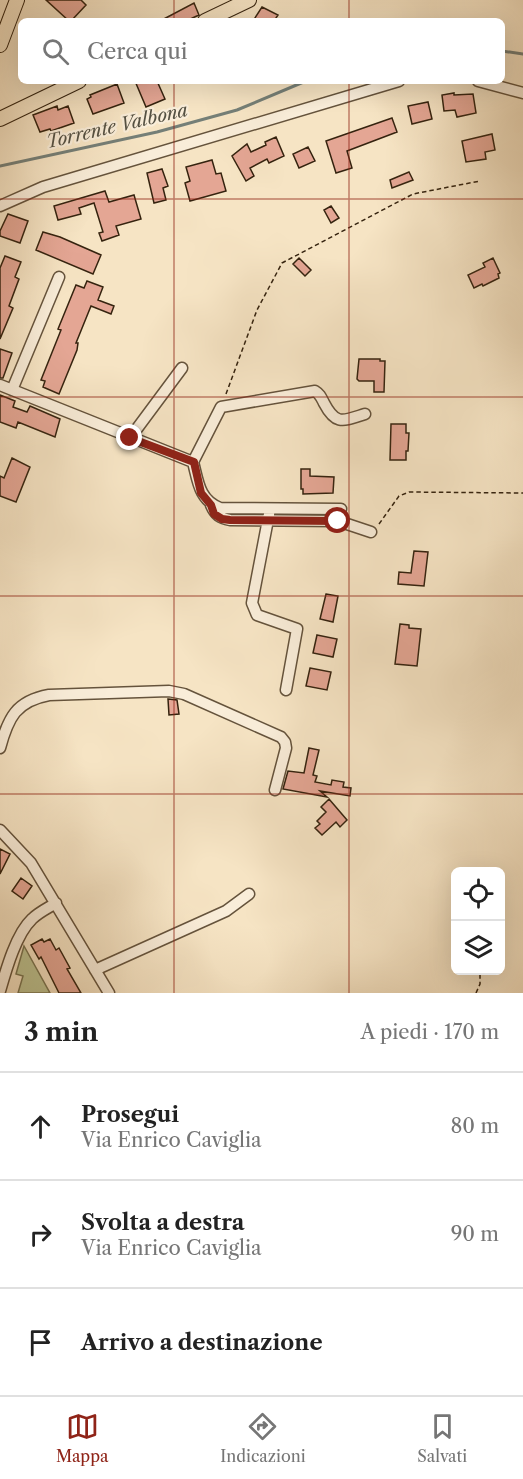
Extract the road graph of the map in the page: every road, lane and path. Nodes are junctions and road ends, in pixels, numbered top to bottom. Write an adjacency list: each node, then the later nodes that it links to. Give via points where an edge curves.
1 (17, 0): 4 (main road)
2 (249, 0): 3 (main road)
3 (211, 18)
4 (0, 45)
5 (72, 84): 9 (main road)
6 (389, 84): 11 (street, via 43,187)
7 (489, 84): 8 (street)
8 (523, 93)
9 (4, 115)
10 (480, 181): 16 (path, via 413,194 282,263 257,310)
11 (0, 206)
12 (59, 277): 15 (street)
13 (182, 368): 18 (street)
14 (0, 385): 15 (street)
15 (12, 390): 18 (street)
16 (221, 407): 17 (street, via 315,391 337,420); 19 (street)
17 (365, 414)
18 (130, 438): 19 (street)
19 (194, 462): 21 (street, via 201,493)
20 (523, 493): 25 (path, via 409,492 399,496)
21 (211, 505): 22 (street); 24 (street, via 214,514 222,519)
22 (270, 509): 23 (street); 24 (street)
23 (341, 509)
24 (267, 520): 25 (street, via 338,521); 26 (street, via 252,603 257,615 297,629)
25 (375, 529)
26 (286, 690)
27 (0, 748): 28 (street, via 11,718 19,707 35,698 169,691 281,737 286,748)
28 (275, 790)
29 (0, 830): 31 (street, via 31,864)
30 (249, 894): 32 (street, via 226,911)
31 (56, 903): 32 (street); 34 (street, via 26,925)
32 (95, 970): 35 (street)
33 (480, 975): 36 (path)
34 (0, 991)
35 (109, 993)
36 (476, 993)

